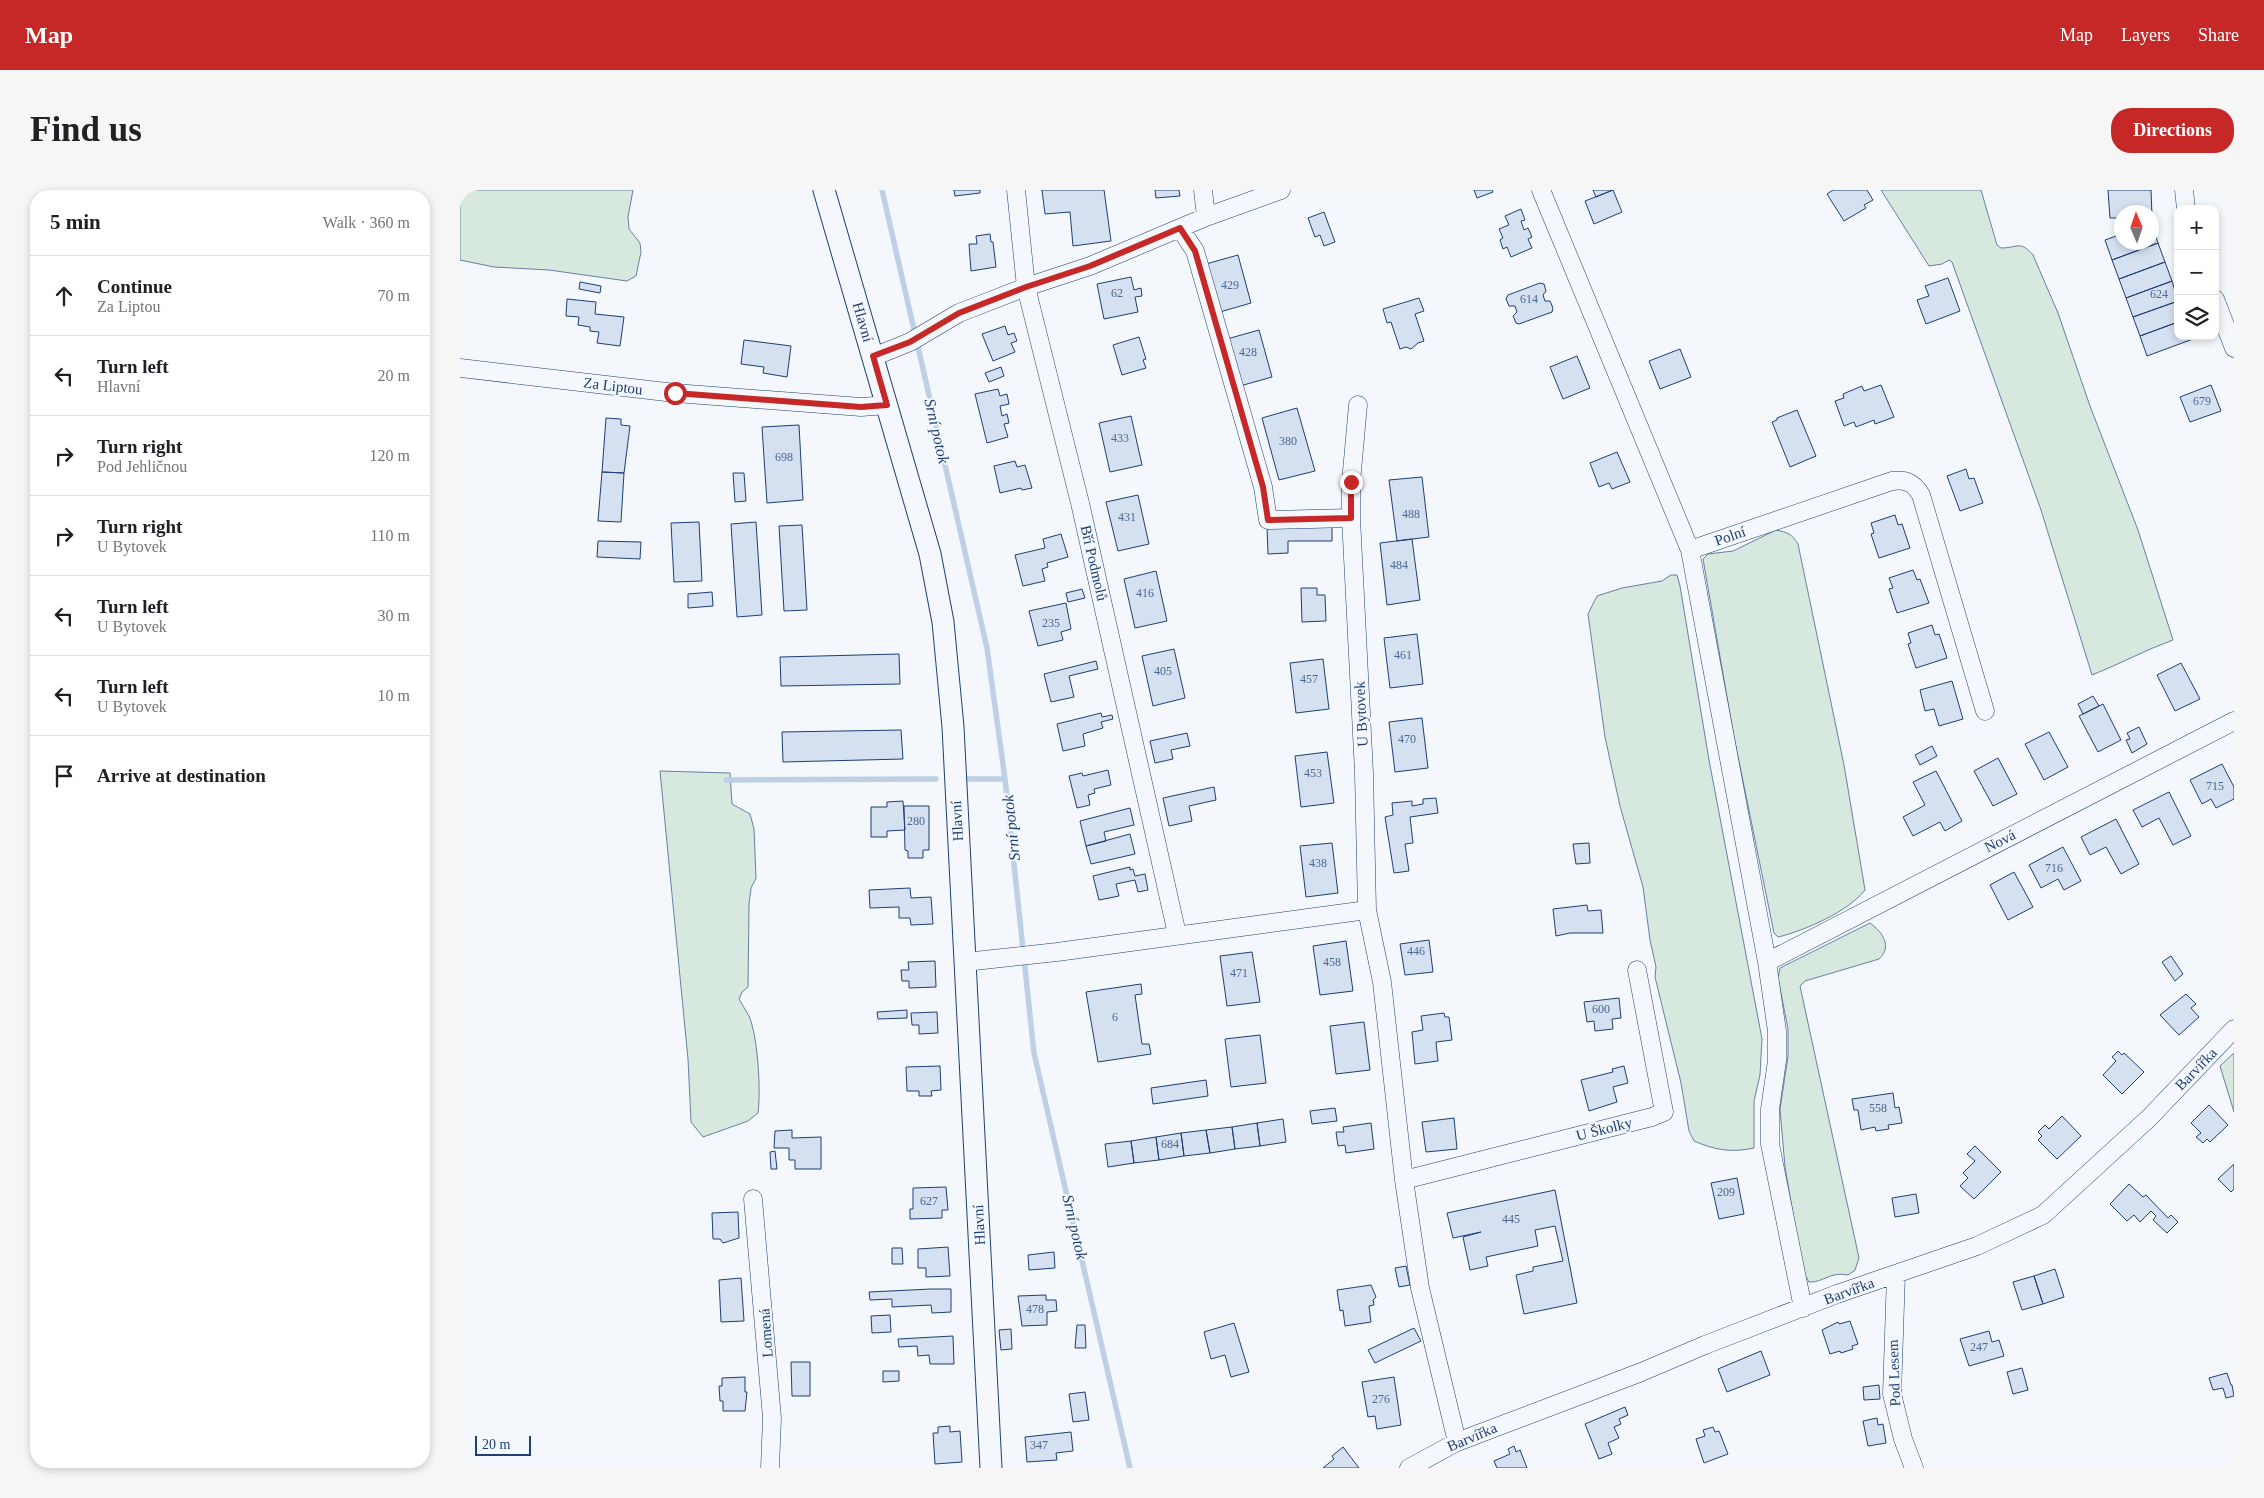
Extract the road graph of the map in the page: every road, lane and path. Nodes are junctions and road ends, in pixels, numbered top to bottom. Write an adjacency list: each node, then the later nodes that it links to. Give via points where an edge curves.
1 (824, 190): 13 (street, Hlavní)
2 (1016, 190): 10 (street, Bří Podmolů)
3 (1203, 190): 8 (street)
4 (1281, 190): 8 (street)
5 (1541, 190): 18 (street)
6 (2184, 190): 7 (street)
7 (2186, 205)
8 (1206, 217): 9 (street)
9 (1180, 228): 10 (street, via 1090,266); 17 (street, via 1195,251 1263,487 1268,520)
10 (1026, 287): 13 (street, via 959,313 910,342); 22 (street, Bří Podmolů, via 1080,503)
11 (2219, 309): 12 (street)
12 (2234, 348)
13 (873, 356): 15 (street, Hlavní)
14 (460, 368): 15 (street, Za Liptou, via 675,393 861,407)
15 (887, 405): 23 (street, Hlavní, via 930,554 943,622 953,727)
16 (1358, 405): 17 (street, U Bytovek)
17 (1351, 518): 21 (street, U Bytovek, via 1364,773)
18 (1690, 550): 19 (street, Polní, via 1892,482 1912,483 1921,495); 24 (street)
19 (1985, 710)
20 (2234, 721): 24 (street, Nová)
21 (1367, 910): 22 (street); 27 (street, via 1382,982)
22 (1177, 934): 23 (street)
23 (965, 962): 33 (street, Hlavní)
24 (1767, 962): 30 (street, via 1777,1031 1770,1144)
25 (1637, 970): 27 (street, U Školky, via 1664,1112)
26 (2234, 1029): 29 (street, Barvířka, via 2149,1118 2043,1215 1977,1246)
27 (1404, 1180): 31 (street, via 1420,1288)
28 (753, 1199): 32 (street, Lomená, via 772,1418)
29 (1896, 1274): 30 (street, Barvířka); 35 (street, Pod Lesem, via 1892,1394)
30 (1803, 1308): 31 (street, Barvířka)
31 (1457, 1442): 34 (street, Barvířka)
32 (770, 1468)
33 (991, 1468)
34 (1408, 1468)
35 (1914, 1468)

